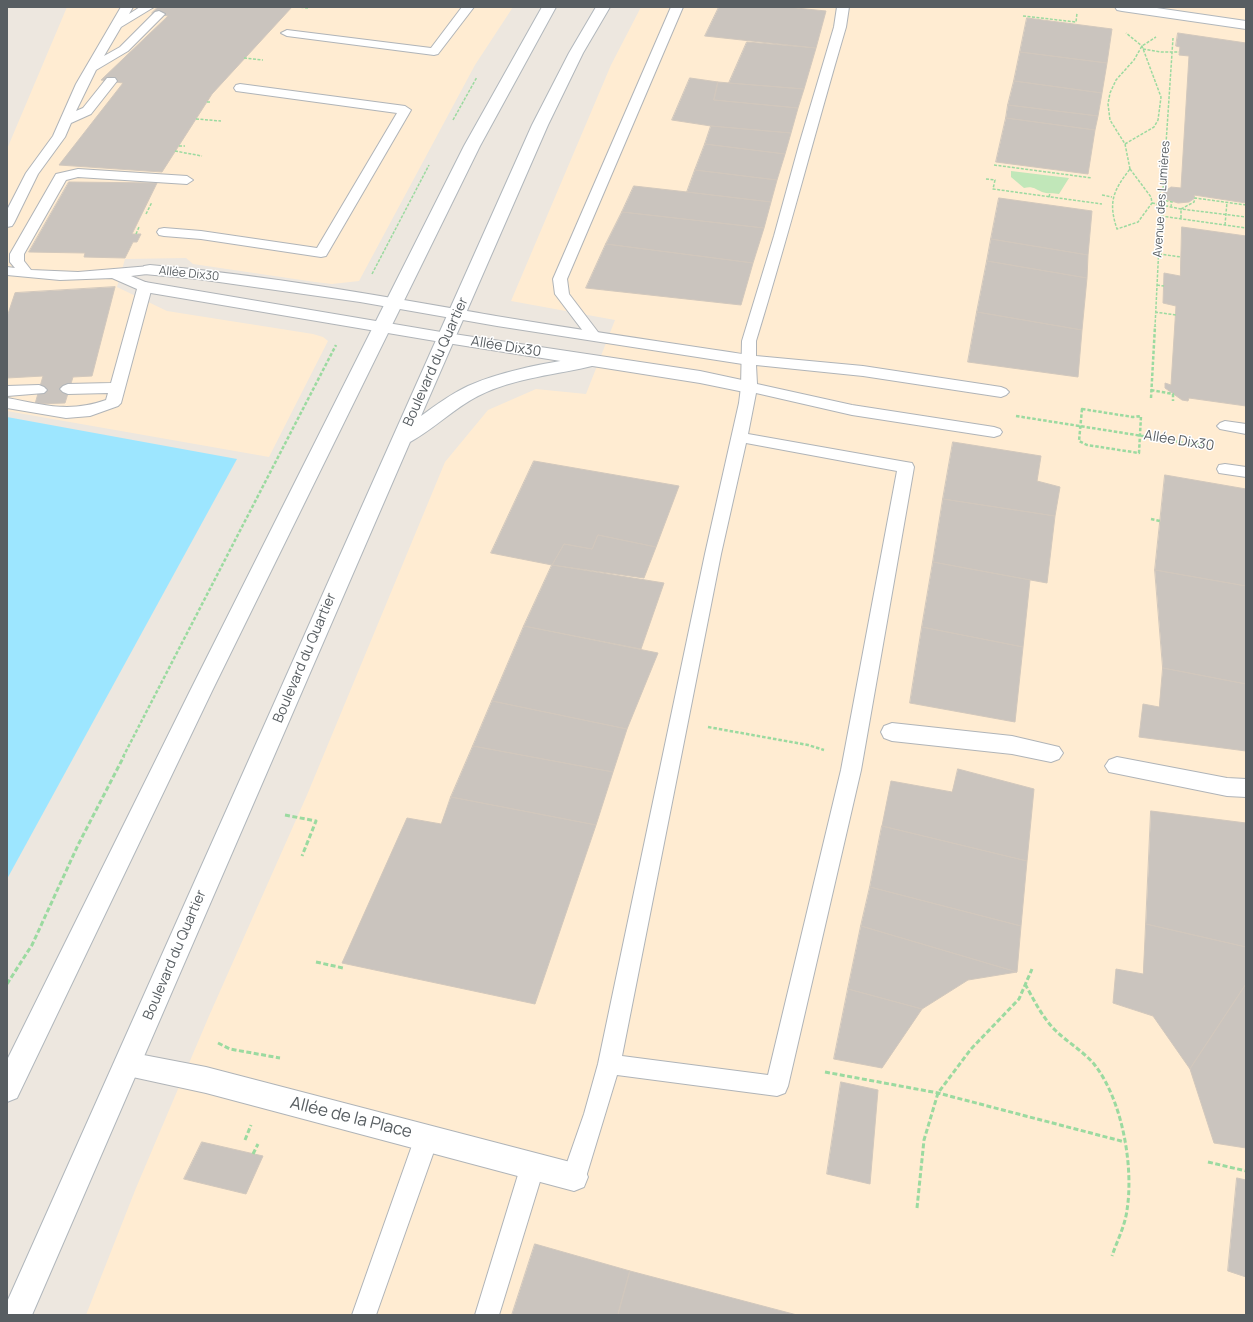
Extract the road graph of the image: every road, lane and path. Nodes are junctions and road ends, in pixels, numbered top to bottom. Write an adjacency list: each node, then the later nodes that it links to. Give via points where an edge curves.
1 (127, 7): 15 (lane)
2 (148, 7): 15 (lane)
3 (296, 7): 10 (path)
4 (468, 7): 18 (lane, via 434,52)
5 (549, 7): 86 (main road, via 472,146)
6 (603, 7): 88 (main road, Boulevard du Quartier, via 540,125)
7 (677, 7): 91 (lane, via 560,279 562,294)
8 (843, 7): 94 (lane, via 840,27 749,341)
9 (1122, 7): 11 (main road)
10 (309, 8)
11 (1148, 9): 16 (main road)
12 (1077, 13): 14 (path, via 1076,22)
13 (159, 14): 27 (lane, via 124,49)
14 (1023, 16)
15 (116, 25): 27 (lane)
16 (1246, 25)
17 (1125, 31): 21 (path)
18 (287, 33)
19 (1159, 34): 21 (path)
20 (1173, 34): 23 (path, Avenue des Lumières)
21 (1142, 46): 22 (path); 37 (path, via 1134,60 1116,80 1108,104 1110,120)
22 (1143, 49): 23 (path); 37 (path, via 1160,97 1158,120 1154,127)
23 (1172, 52): 24 (path); 52 (path, Avenue des Lumières)
24 (1179, 52)
25 (244, 58): 26 (path)
26 (263, 60)
27 (92, 67): 34 (lane)
28 (479, 74): 36 (path)
29 (111, 81): 34 (lane, via 87,111)
30 (240, 88): 74 (lane, via 405,110 321,253)
31 (207, 102): 32 (path)
32 (211, 102)
33 (196, 119): 35 (path)
34 (67, 120): 69 (lane, via 60,137 32,173)
35 (221, 121)
36 (450, 125)
37 (1125, 144): 44 (path)
38 (179, 146): 39 (path)
39 (185, 146)
40 (175, 151): 41 (path)
41 (202, 156)
42 (432, 159): 82 (path)
43 (994, 165): 45 (path)
44 (1130, 170): 51 (path); 55 (path, via 1151,197)
45 (1092, 178)
46 (986, 179): 50 (path, via 995,180 993,189)
47 (187, 180): 81 (lane, via 84,173 61,177 17,254 17,262)
48 (1050, 193): 50 (path)
49 (1102, 195): 51 (path)
50 (1049, 197): 56 (path)
51 (1112, 197): 55 (path, via 1111,209 1116,229 1138,222)
52 (1161, 200): 57 (path, Avenue des Lumières); 61 (path, via 1172,202)
53 (153, 201): 60 (path)
54 (1227, 202): 58 (path); 62 (path, via 1195,198 1194,202); 63 (path)
55 (1152, 203): 57 (path)
56 (1102, 204)
57 (1161, 204): 61 (path); 65 (path, Avenue des Lumières)
58 (1246, 205)
59 (146, 206): 60 (path)
60 (150, 206): 64 (path)
61 (1171, 206): 62 (path)
62 (1181, 209): 63 (path); 67 (path)
63 (1226, 215): 66 (path); 70 (path)
64 (145, 216)
65 (1161, 216): 67 (path); 76 (path, Avenue des Lumières)
66 (1246, 217)
67 (1181, 218): 70 (path)
68 (142, 222): 72 (path)
69 (7, 223)
70 (1225, 225): 73 (path)
71 (136, 227): 72 (path)
72 (139, 227): 75 (path)
73 (1246, 228)
74 (164, 232)
75 (136, 234)
76 (1159, 254): 77 (path); 83 (path, Avenue des Lumières)
77 (1181, 257)
78 (150, 270): 80 (lane); 86 (main road, Allée Dix30, via 198,274)
79 (7, 271): 81 (lane)
80 (113, 273): 81 (lane); 85 (lane)
81 (27, 274)
82 (370, 276)
83 (1157, 285): 84 (path); 87 (path, Avenue des Lumières)
84 (1164, 286)
85 (145, 287): 90 (main road, Allée Dix30); 97 (lane)
86 (395, 303): 88 (main road, Allée Dix30); 90 (main road)
87 (1155, 312): 89 (path); 100 (path, Avenue des Lumières)
88 (457, 314): 91 (main road, Allée Dix30); 92 (main road, Boulevard du Quartier)
89 (1176, 315)
90 (382, 327): 92 (main road, Allée Dix30); 136 (main road)
91 (594, 336): 94 (main road, Allée Dix30)
92 (446, 338): 95 (main road, Allée Dix30); 112 (main road, Boulevard du Quartier)
93 (338, 342): 129 (path, via 81,838 32,945)
94 (749, 360): 96 (lane); 102 (lane, via 863,371)
95 (590, 361): 96 (main road, Allée Dix30); 112 (main road, via 525,373 474,391 444,408)
96 (749, 387): 109 (lane, via 852,410); 111 (lane)
97 (117, 388): 98 (lane); 105 (lane, via 114,403 90,411 56,412)
98 (68, 389)
99 (39, 390): 101 (lane)
100 (1151, 390): 103 (path, Avenue des Lumières); 104 (path, via 1173,394)
101 (7, 391)
102 (1001, 392)
103 (1151, 398)
104 (1173, 401)
105 (7, 402)
106 (1225, 426): 107 (lane)
107 (1246, 429)
108 (1112, 431): 110 (path, Allée Dix30)
109 (994, 432)
110 (1140, 435): 110 (path, Allée Dix30, via 1139,453 1087,446 1079,441 1082,409 1141,416); 113 (path, Allée Dix30)
111 (739, 437): 134 (lane, via 712,554); 134 (lane, via 906,467 851,770 777,1086)
112 (403, 438): 133 (main road, Boulevard du Quartier)
113 (1208, 446)
114 (1225, 469): 115 (lane)
115 (1246, 472)
116 (1150, 519): 117 (path)
117 (1160, 521)
118 (708, 727): 120 (path, via 808,745)
119 (892, 732): 121 (main road, via 1012,745)
120 (825, 751)
121 (1051, 754)
122 (1117, 766): 123 (main road, via 1213,785)
123 (1246, 788)
124 (285, 815): 125 (path, via 316,822)
125 (302, 856)
126 (316, 962): 127 (path)
127 (343, 968)
128 (1032, 969): 130 (path)
129 (7, 984)
130 (1025, 984): 137 (path, via 1019,999 971,1049); 139 (path, via 1050,1025 1095,1065 1113,1100)
131 (218, 1043): 132 (path, via 230,1049)
132 (280, 1058)
133 (128, 1064): 138 (main road, Allée de la Place, via 206,1080); 148 (main road, Boulevard du Quartier)
134 (609, 1064): 145 (lane)
135 (825, 1072): 137 (path)
136 (7, 1090)
137 (938, 1093): 139 (path); 146 (path, via 924,1140)
138 (427, 1137): 143 (main road, Allée de la Place); 149 (lane)
139 (1125, 1142): 147 (path, via 1130,1172 1128,1205)
140 (258, 1144): 141 (path)
141 (253, 1154)
142 (1208, 1162): 144 (path)
143 (533, 1165): 145 (main road, Allée de la Place); 150 (lane)
144 (1246, 1171)
145 (574, 1177)
146 (917, 1208)
147 (1112, 1256)
148 (17, 1315)
149 (364, 1315)
150 (487, 1315)

